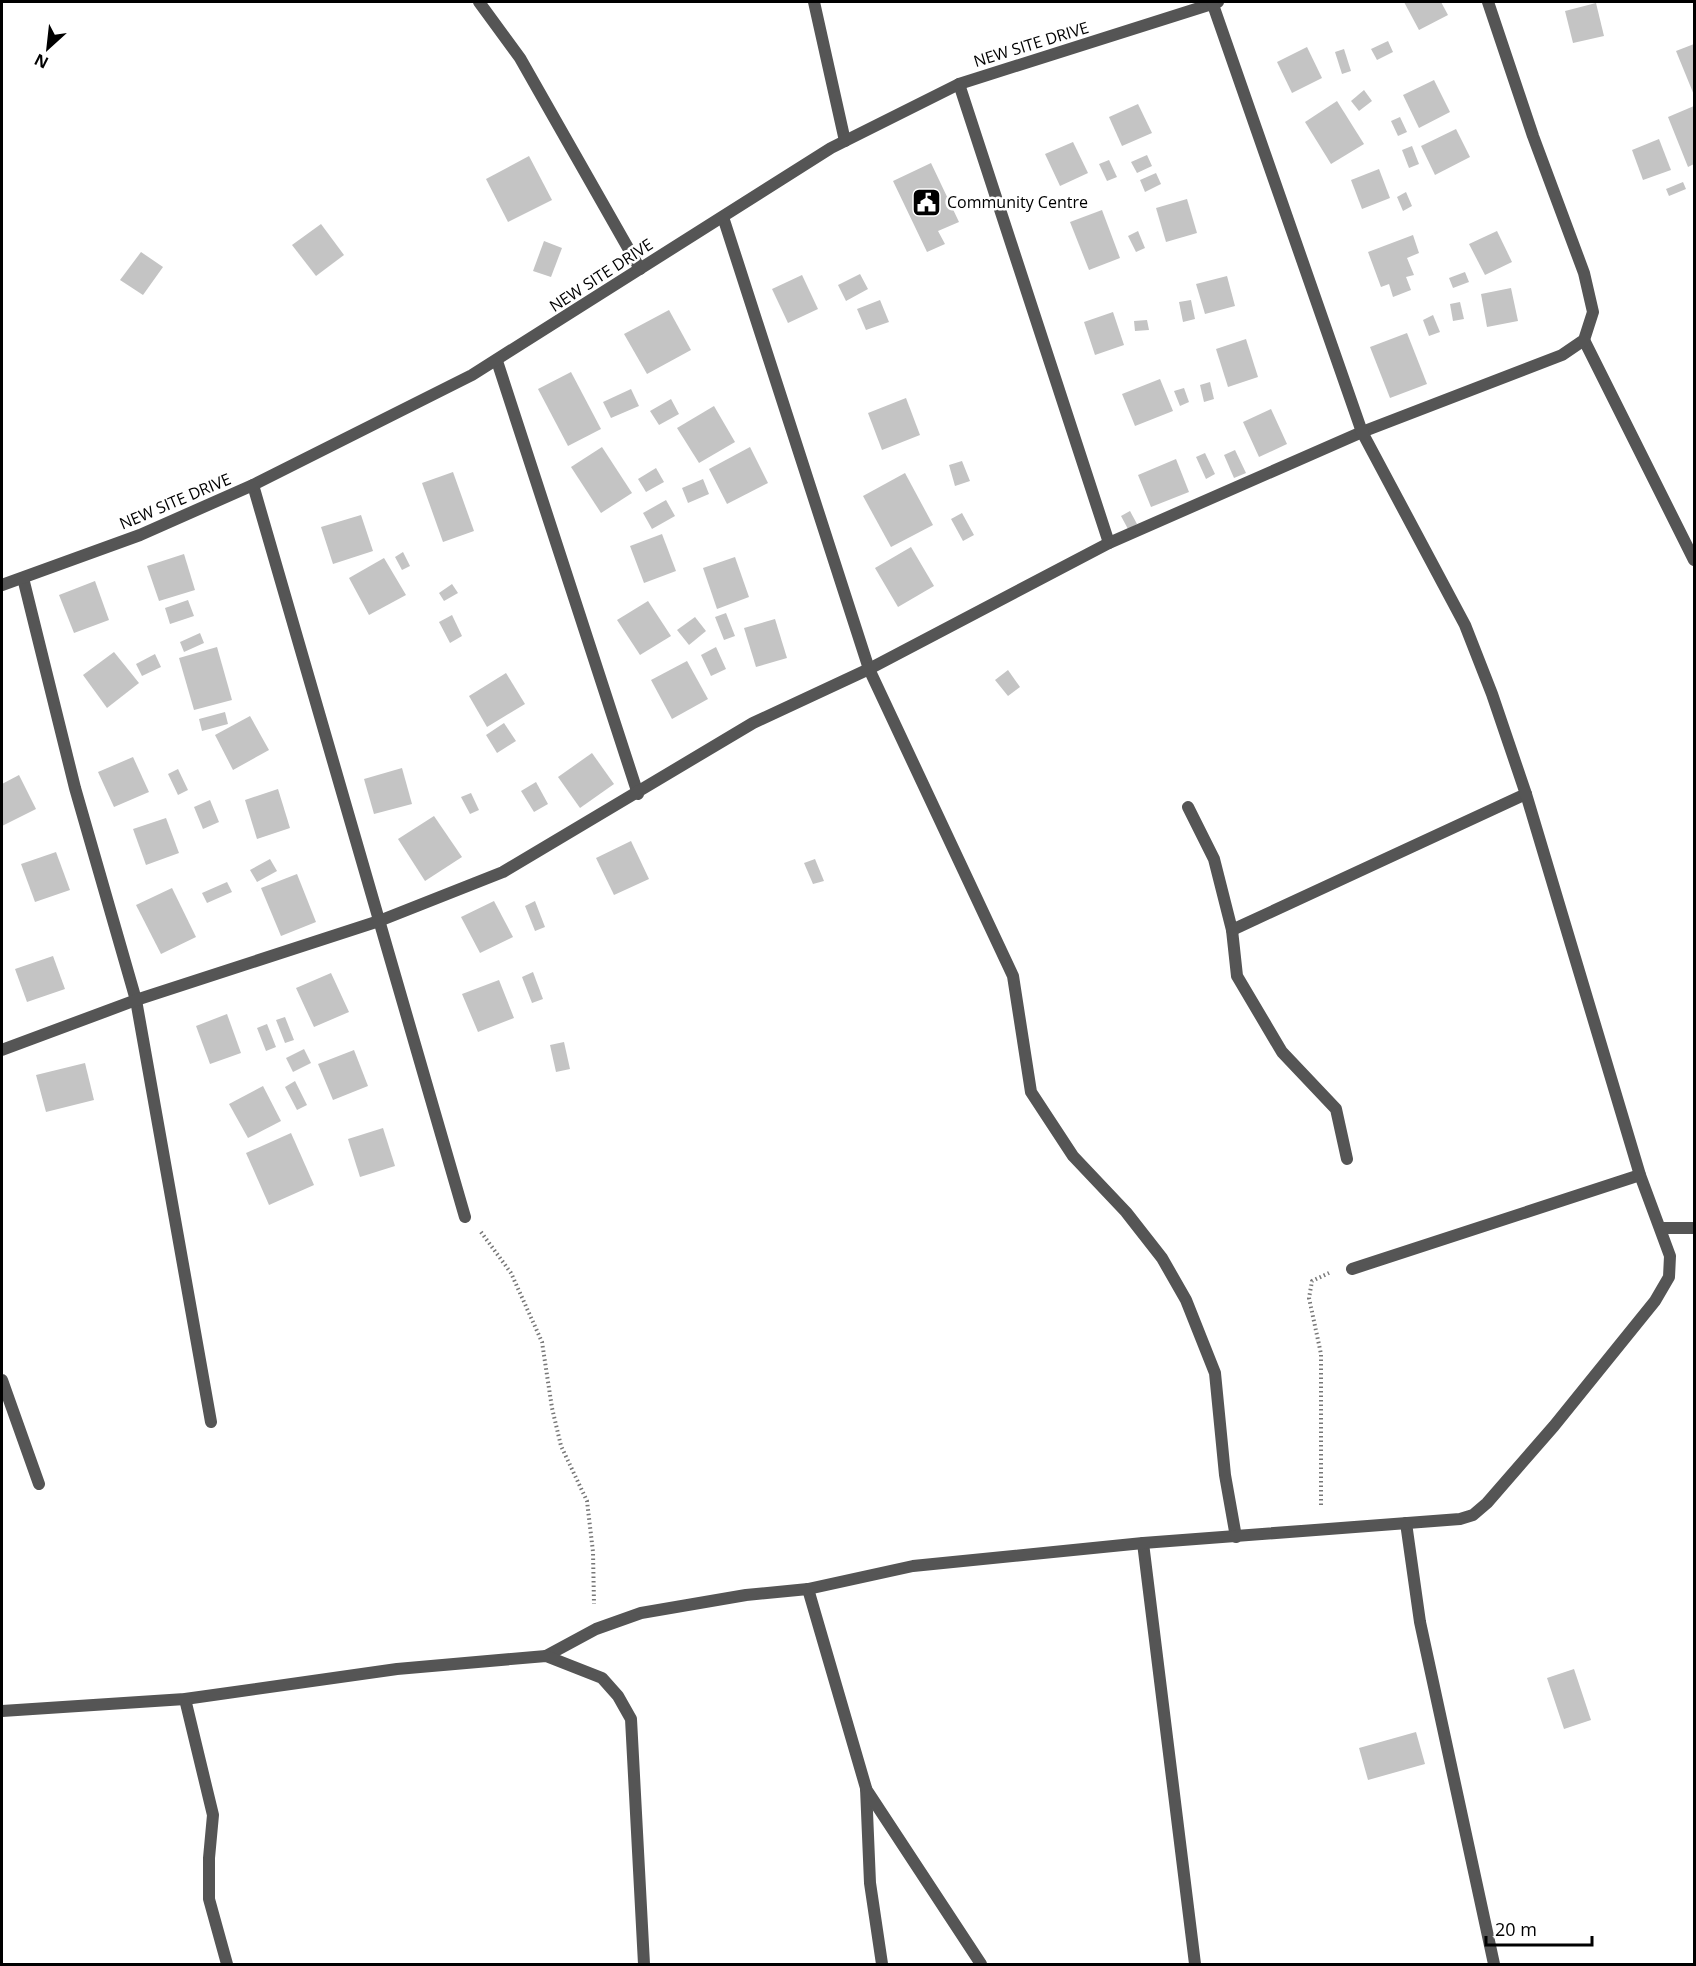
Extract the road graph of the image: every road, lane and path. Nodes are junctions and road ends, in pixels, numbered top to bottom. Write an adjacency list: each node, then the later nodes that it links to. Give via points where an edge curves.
1 (479, 2): 8 (street, via 520,58)
2 (814, 2): 6 (street)
3 (1215, 2): 5 (street, NEW SITE DRIVE); 11 (street)
4 (1488, 2): 9 (street, via 1584,273 1593,312)
5 (959, 84): 6 (street, NEW SITE DRIVE); 13 (street)
6 (845, 141): 7 (street, NEW SITE DRIVE)
7 (723, 217): 8 (street, NEW SITE DRIVE); 17 (street)
8 (640, 269): 10 (street, NEW SITE DRIVE)
9 (1584, 340): 11 (street, via 1563,355); 14 (street)
10 (497, 361): 12 (street, NEW SITE DRIVE); 18 (street)
11 (1362, 432): 13 (street); 19 (street, via 1466,625)
12 (254, 485): 15 (street, NEW SITE DRIVE, via 140,535); 21 (street)
13 (1109, 543): 17 (street)
14 (1695, 560)
15 (23, 578): 16 (street, NEW SITE DRIVE); 23 (street, via 75,788)
16 (2, 585)
17 (869, 669): 18 (street, via 753,723); 36 (street, via 1013,976 1031,1092 1073,1156 1126,1212 1161,1258 1186,1300 1215,1373 1225,1475)
18 (638, 794): 21 (street, via 503,872)
19 (1526, 794): 22 (street); 26 (street)
20 (1188, 807): 22 (street, via 1214,859)
21 (378, 921): 23 (street); 27 (street)
22 (1232, 930): 25 (street, via 1237,976 1282,1052 1336,1109)
23 (136, 1000): 24 (street); 32 (street)
24 (2, 1050)
25 (1347, 1159)
26 (1640, 1174): 28 (street); 30 (street)
27 (465, 1217): 39 (path, via 489,1240 511,1273 542,1342 561,1446 587,1501)
28 (1662, 1228): 29 (street); 34 (street, via 1670,1256 1670,1276 1655,1301 1547,1434 1473,1515)
29 (1695, 1228)
30 (1352, 1269): 35 (path, via 1323,1274 1312,1281 1309,1298 1321,1354)
31 (2, 1380): 33 (street)
32 (211, 1422)
33 (39, 1484)
34 (1406, 1523): 35 (street); 49 (street, via 1420,1622)
35 (1322, 1530): 36 (street)
36 (1236, 1537): 37 (street)
37 (1143, 1543): 38 (street, via 913,1566); 48 (street)
38 (808, 1589): 39 (street, via 746,1595 641,1614); 43 (street)
39 (596, 1629): 40 (street)
40 (546, 1656): 41 (street, via 397,1669); 45 (street, via 602,1678 631,1719)
41 (185, 1699): 42 (street); 44 (street, via 213,1815 209,1899)
42 (2, 1711)
43 (866, 1788): 46 (street, via 870,1883); 47 (street)
44 (227, 1965)
45 (644, 1965)
46 (882, 1965)
47 (981, 1965)
48 (1195, 1965)
49 (1494, 1965)

